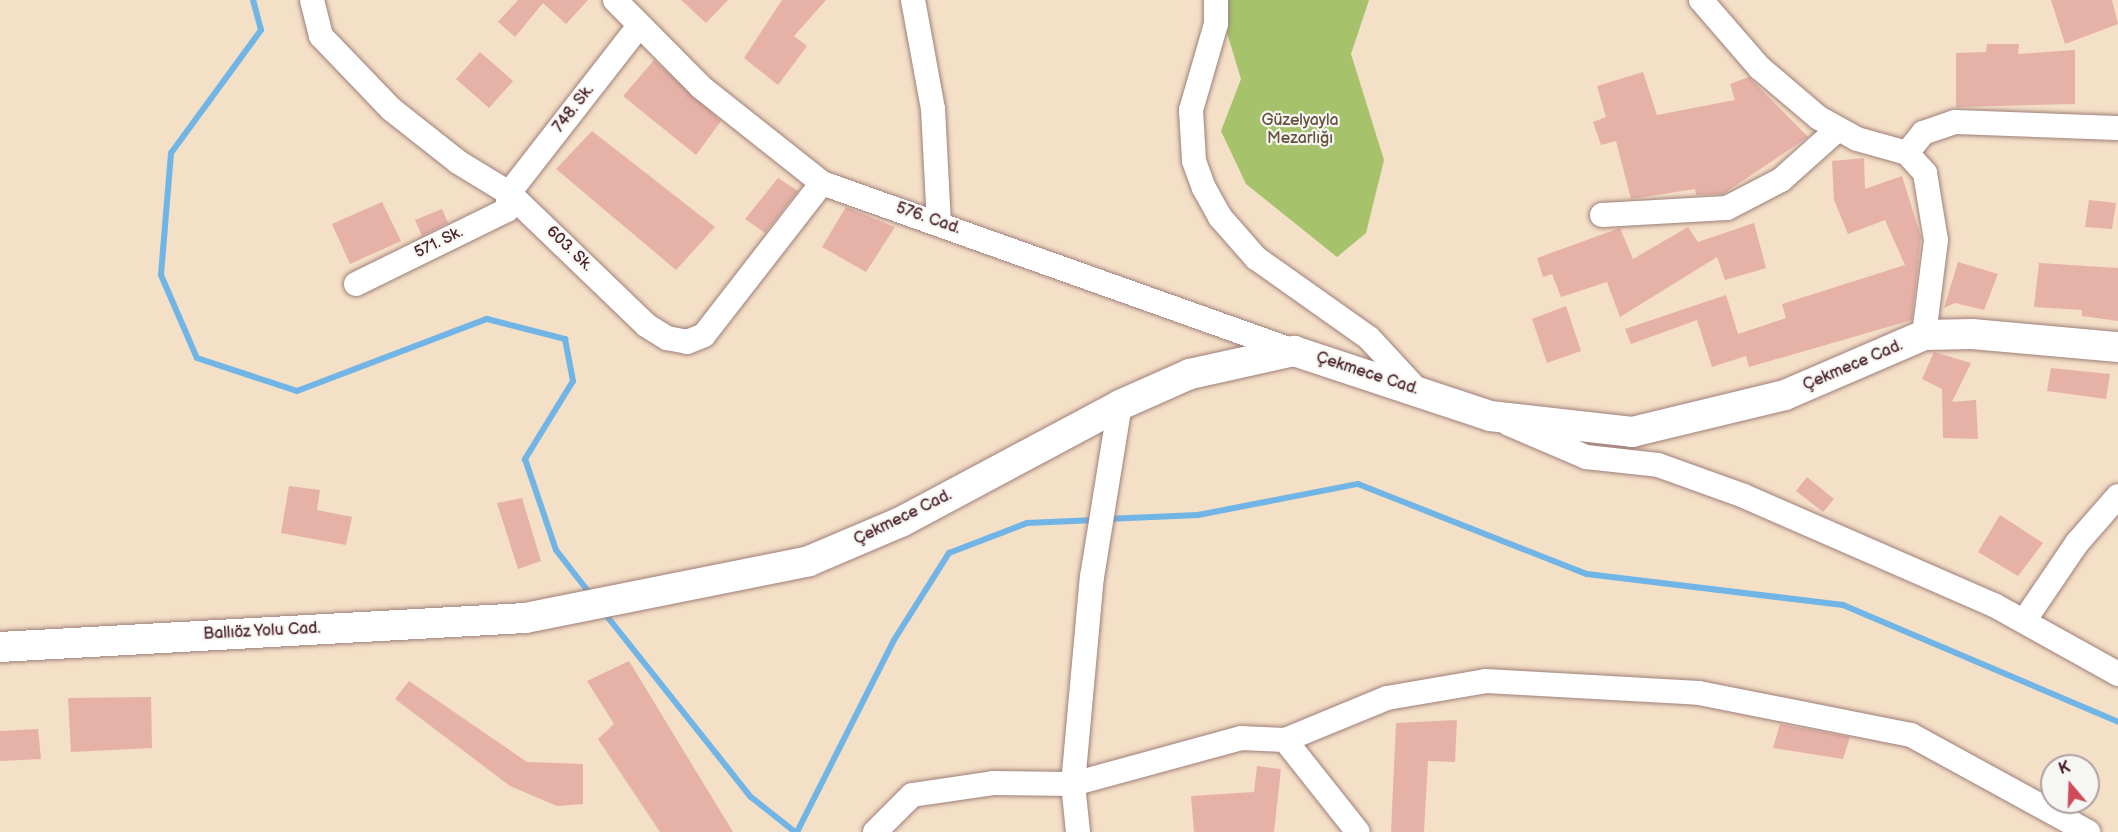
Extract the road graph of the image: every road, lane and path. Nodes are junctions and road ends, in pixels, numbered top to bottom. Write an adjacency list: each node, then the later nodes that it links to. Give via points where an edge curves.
1 (312, 0): 11 (street, 603. Sk., via 321,36 335,56 399,116)
2 (615, 0): 6 (street, 576. Cad.)
3 (913, 0): 13 (street, via 933,109)
4 (1216, 0): 18 (street, via 1215,24 1191,110 1194,161 1204,188 1220,217 1256,258 1369,338)
5 (1701, 0): 8 (street, via 1761,68)
6 (639, 26): 10 (street, 576. Cad., via 701,87); 11 (street, 748. Sk.)
7 (2118, 128): 9 (street, via 1954,122 1923,133)
8 (1837, 130): 9 (street); 12 (street, via 1781,180 1727,208)
9 (1907, 153): 15 (street, via 1925,173 1933,201 1936,240)
10 (822, 183): 11 (street, 603. Sk., via 735,301 704,335 687,342 646,325); 13 (street, 576. Cad.)
11 (509, 193): 14 (street, 571. Sk., via 507,210)
12 (1602, 215)
13 (939, 223): 17 (street, 576. Cad.)
14 (356, 284)
15 (1924, 335): 16 (street, Çekmece Cad., via 1972,334); 20 (street, Çekmece Cad., via 1785,395 1632,432)
16 (2118, 347)
17 (1294, 351): 18 (street, Çekmece Cad.); 19 (street, Çekmece Cad., via 1190,374)
18 (1418, 391): 20 (street, Çekmece Cad.)
19 (1120, 405): 22 (street, Çekmece Cad., via 901,522 808,561); 27 (street, via 1108,459 1092,577)
20 (1490, 416): 23 (street, via 1586,457 1658,465 1744,496)
21 (2118, 496): 23 (street, via 2077,543)
22 (525, 618): 24 (street, Ballıöz Yolu Cad.)
23 (2024, 621): 25 (street)
24 (0, 646)
25 (2118, 674)
26 (1285, 740): 27 (street, via 1241,738); 30 (street); 31 (street, via 1387,698 1486,681 1699,693 1911,735)
27 (1073, 784): 28 (street, via 993,783 912,795); 29 (street)
28 (875, 832)
29 (1078, 832)
30 (1358, 832)
31 (2088, 832)

